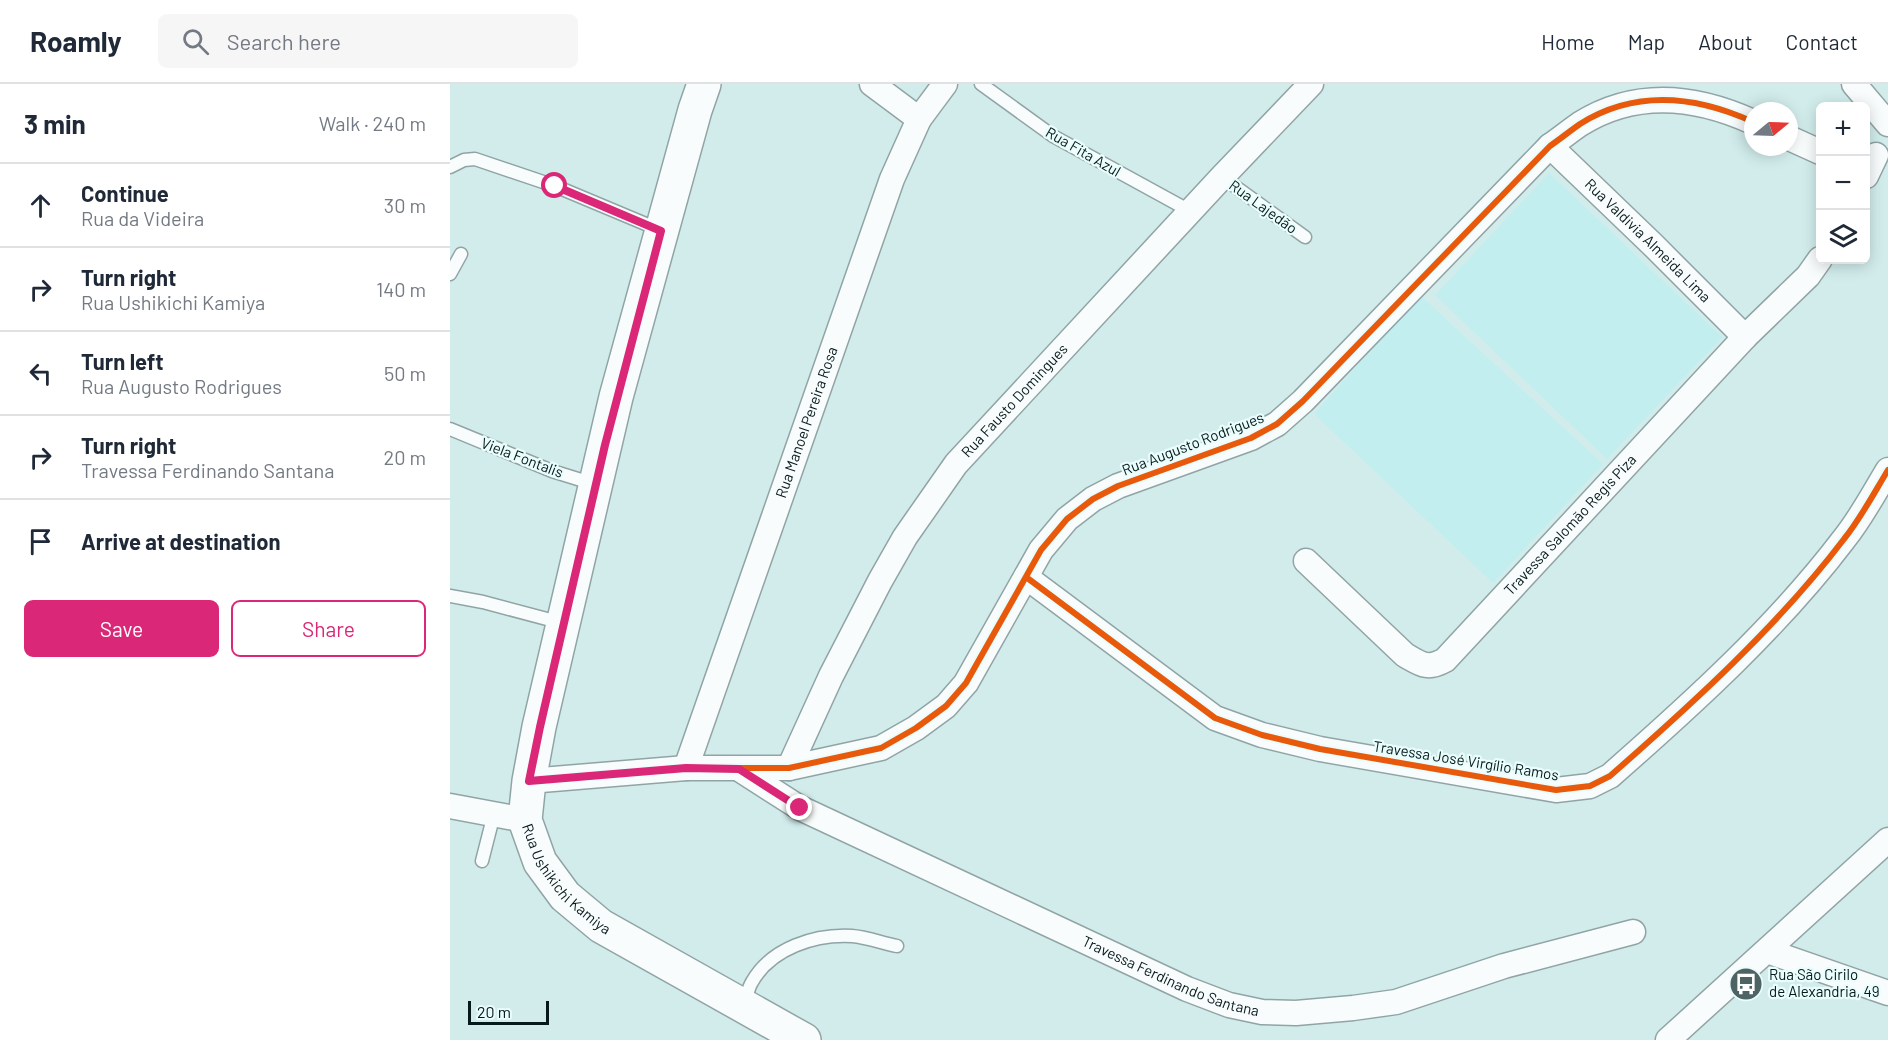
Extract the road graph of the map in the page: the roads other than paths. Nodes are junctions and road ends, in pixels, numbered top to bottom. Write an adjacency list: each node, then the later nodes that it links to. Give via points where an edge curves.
1 (705, 84): 16 (main road, Rua Ushikichi Kamiya)
2 (872, 84): 8 (street)
3 (945, 84): 8 (street, Rua Manoel Pereira Rosa)
4 (981, 84): 15 (lane, Rua Fita Azul, via 1053,136)
5 (1311, 84): 14 (street, Rua Fausto Domingues)
6 (1854, 84): 9 (street)
7 (1744, 118): 11 (street, Rua Augusto Rodrigues, via 1691,101 1653,99 1612,109 1581,123)
8 (919, 119): 29 (street, Rua Manoel Pereira Rosa, via 873,229)
9 (1888, 124)
10 (1798, 142): 12 (street)
11 (1550, 146): 21 (street, Rua Valdivia Almeida Lima); 26 (street, Rua Augusto Rodrigues, via 1303,402 1277,424 1251,438 1118,486 1093,499 1067,519 1041,550)
12 (1816, 150)
13 (450, 167): 16 (lane, via 475,159 555,186)
14 (1221, 177): 15 (street, Rua Fausto Domingues); 17 (lane, Rua Lajedão)
15 (1190, 211): 30 (street, Rua Fausto Domingues, via 956,464 905,537 880,581)
16 (661, 231): 24 (main road, Rua Ushikichi Kamiya)
17 (1305, 237)
18 (461, 254): 20 (lane)
19 (1817, 264): 21 (street, Travessa Salomão Regis Piza)
20 (450, 274)
21 (1745, 337): 25 (street, Travessa Salomão Regis Piza, via 1445,660 1434,666 1405,655)
22 (450, 429): 24 (lane, Viela Fontalis, via 552,471)
23 (1888, 470): 26 (street, Travessa José Virgílio Ramos, via 1846,538 1804,589 1610,776 1590,786 1556,790 1320,749 1215,718)
24 (596, 484): 28 (main road, Rua Ushikichi Kamiya)
25 (1306, 561)
26 (1026, 577): 30 (street, Rua Augusto Rodrigues, via 966,683 946,706 881,748)
27 (450, 596): 28 (lane)
28 (564, 624): 32 (main road, Rua Ushikichi Kamiya)
29 (686, 768): 31 (street, Rua Augusto Rodrigues); 32 (street, Rua Augusto Rodrigues)
30 (789, 768): 31 (street, Rua Augusto Rodrigues)
31 (739, 769): 38 (street, Travessa Ferdinando Santana, via 800,808 1176,984 1229,1005 1262,1012 1307,1012 1396,1002 1504,966)
32 (529, 781): 34 (main road, Rua Ushikichi Kamiya)
33 (450, 806): 34 (street)
34 (510, 818): 37 (lane); 42 (main road, Rua Ushikichi Kamiya, via 565,896 601,926)
35 (1888, 840): 36 (street)
36 (1879, 860): 40 (street)
37 (482, 861)
38 (1633, 932)
39 (897, 946): 42 (lane, via 852,936 819,938 790,947 767,962 752,982)
40 (1767, 951): 41 (street); 44 (street)
41 (1888, 993)
42 (744, 1006): 43 (main road, Rua Ushikichi Kamiya)
43 (804, 1040)
44 (1668, 1040)

